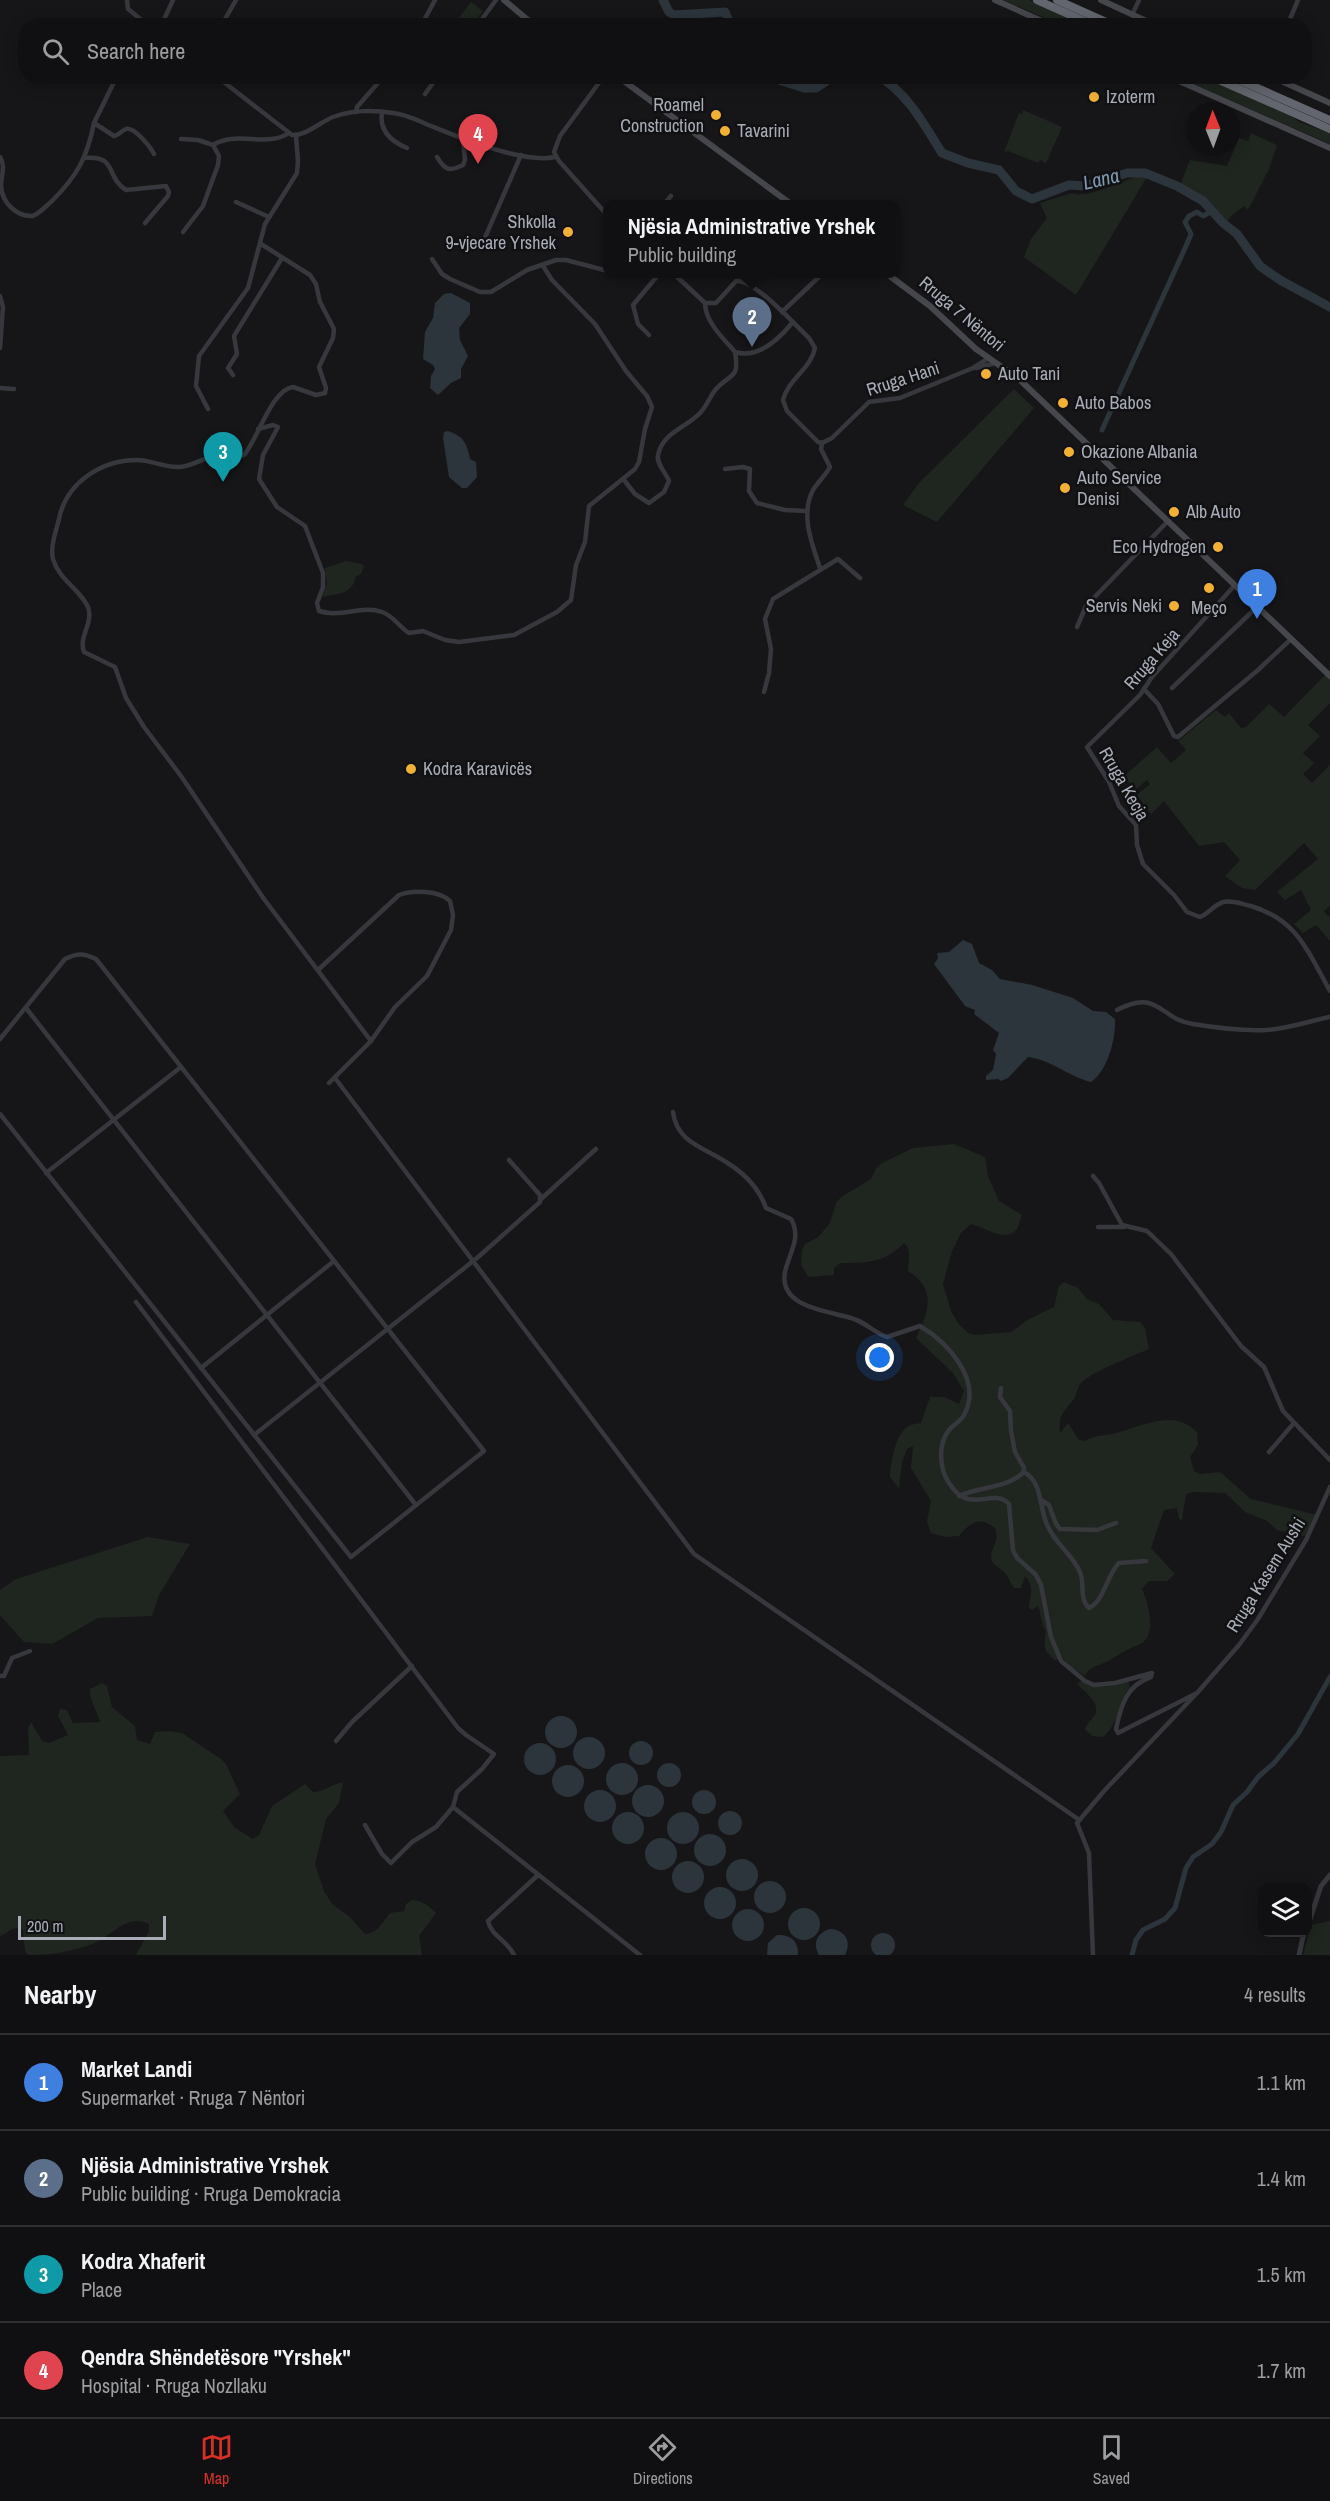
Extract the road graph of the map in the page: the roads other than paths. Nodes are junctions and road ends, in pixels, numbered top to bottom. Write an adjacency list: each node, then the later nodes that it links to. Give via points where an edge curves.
1 (127, 0): 14 (street, via 128,9)
2 (173, 0): 15 (street)
3 (236, 0): 16 (street)
4 (435, 0): 17 (street)
5 (496, 0): 18 (street)
6 (504, 0): 19 (main road)
7 (994, 0): 20 (main road)
8 (1037, 0): 21 (highway)
9 (1057, 0): 22 (highway)
10 (1101, 0): 13 (main road)
11 (1139, 0): 13 (street)
12 (1298, 0): 24 (street)
13 (1132, 15): 23 (main road)
14 (139, 18)
15 (165, 18)
16 (226, 18)
17 (425, 18)
18 (483, 18)
19 (525, 18)
20 (1035, 18)
21 (1077, 18)
22 (1097, 18)
23 (1139, 18)
24 (1290, 18)
25 (113, 84): 40 (street)
26 (226, 84): 42 (street)
27 (377, 84): 37 (street)
28 (432, 84): 35 (street)
29 (598, 84): 51 (street, via 560,136)
30 (628, 84): 57 (main road)
31 (1186, 84): 48 (main road)
32 (1228, 84): 41 (highway)
33 (1248, 84): 39 (highway)
34 (1288, 84): 36 (main road)
35 (425, 94)
36 (1330, 103)
37 (356, 112): 38 (street); 43 (street, via 335,116)
38 (382, 112): 45 (street, via 400,114); 47 (street, via 384,132)
39 (1330, 120)
40 (94, 123): 49 (street, via 114,136 131,130); 54 (street)
41 (1330, 129)
42 (289, 133): 43 (street); 46 (street, via 279,138 227,139)
43 (296, 136): 60 (street, via 297,174)
44 (181, 139): 46 (street)
45 (462, 139): 50 (street); 53 (street, via 463,165 445,169)
46 (213, 145): 62 (street, via 219,156 218,165 203,206)
47 (407, 148)
48 (1330, 148)
49 (154, 154)
50 (521, 155): 51 (street); 64 (street)
51 (555, 156): 59 (street)
52 (0, 157): 54 (street, via 3,194 14,211 29,216 37,214 63,191)
53 (437, 157)
54 (85, 158): 61 (street, via 106,161 118,184 126,190 166,186 168,196)
55 (671, 196): 56 (street)
56 (668, 200)
57 (786, 200)
58 (236, 202): 60 (street)
59 (603, 210)
60 (269, 216): 63 (street)
61 (145, 223)
62 (183, 232)
63 (261, 244): 65 (street); 86 (street, via 244,296 199,356 196,386)
64 (480, 249)
65 (282, 258): 83 (street, via 234,336 237,354 228,368); 87 (street, via 313,279 334,329 320,367 326,391 316,395 289,387)
66 (432, 259): 67 (street, via 450,279 480,292 491,292 527,270)
67 (543, 266): 68 (street, via 560,260); 90 (street, via 595,324 651,402 639,462)
68 (603, 269)
69 (655, 278): 77 (street, via 633,305 638,324)
70 (679, 278): 74 (street)
71 (817, 278): 75 (street)
72 (894, 278): 80 (main road, Rruga 7 Nëntori)
73 (0, 296): 78 (street)
74 (705, 303): 75 (street, via 716,303 739,280 753,286); 79 (street, via 711,323)
75 (782, 312): 76 (street)
76 (792, 322): 79 (street, via 759,351); 88 (street, via 815,348 812,360 787,389 784,405)
77 (649, 335)
78 (0, 348)
79 (735, 352): 90 (street, via 738,368 733,376 715,390 691,422 671,432 660,450 658,459 669,481 664,492 649,503)
80 (989, 358): 81 (main road, Rruga 7 Nëntori); 82 (street, Rruga Hani)
81 (996, 363): 82 (street, Rruga Hani); 92 (main road, Rruga 7 Nëntori, via 1019,379)
82 (973, 368): 88 (street, Rruga Hani, via 900,398 869,402)
83 (233, 375)
84 (0, 388): 85 (street)
85 (14, 389)
86 (208, 409)
87 (258, 429): 90 (street, via 278,427 263,455 259,479 277,507 305,526 323,573 319,611 383,612 409,633 423,631 459,642 514,635 566,605 571,600 576,565 585,542 589,506); 104 (street, via 249,448 240,456 211,458 180,468 141,460 125,461 85,478 68,494 61,508 52,557 63,578 88,607 84,652 117,670 126,698 144,727)
88 (822, 443): 91 (street, via 830,467 813,491)
89 (726, 469): 91 (street, via 748,468 749,490 757,503)
90 (624, 480)
91 (807, 511): 93 (street)
92 (1168, 521): 95 (main road, Rruga 7 Nëntori); 97 (street, via 1086,606)
93 (820, 568): 94 (street, via 838,559); 102 (street, via 773,599 765,619 771,649)
94 (860, 578)
95 (1235, 585): 96 (main road, Rruga 7 Nëntori); 101 (street, Rruga Keja)
96 (1257, 606): 98 (main road, Rruga 7 Nëntori); 100 (street)
97 (1077, 627)
98 (1291, 639): 99 (main road, Rruga 7 Nëntori); 101 (street, via 1178,736 1174,736 1158,704)
99 (1330, 676)
100 (1172, 688)
101 (1144, 689): 103 (street, Rruga Keja)
102 (764, 692)
103 (1087, 747): 105 (street, Rruga Kecja, via 1119,806 1136,825 1143,864 1187,912 1200,917 1218,904 1234,902 1287,923 1302,940)
104 (318, 970): 110 (street); 110 (street, via 399,896 428,893 450,901 453,923 427,976 395,1007)
105 (1330, 991)
106 (26, 1008): 109 (street); 111 (street, via 65,958 86,954 96,959); 116 (street)
107 (1117, 1010): 108 (street, via 1143,1002 1186,1023 1238,1030 1275,1029)
108 (1330, 1017)
109 (0, 1040)
110 (371, 1041): 112 (street)
111 (181, 1067): 116 (street); 125 (street)
112 (335, 1078): 113 (street); 124 (street)
113 (329, 1083)
114 (673, 1112): 138 (street, via 683,1137 727,1162 757,1188 766,1208 791,1219 796,1238 785,1283 797,1300 817,1310 856,1319 887,1336 913,1326 923,1327 966,1372 966,1413 949,1430 941,1449 945,1475)
115 (0, 1114): 119 (street)
116 (114, 1120): 119 (street); 127 (street)
117 (596, 1149): 121 (street)
118 (510, 1160): 121 (street)
119 (46, 1173): 129 (street)
120 (1093, 1176): 123 (street, via 1119,1222)
121 (541, 1200): 124 (street)
122 (1098, 1227): 123 (street)
123 (1126, 1227): 132 (street, via 1147,1232 1171,1254 1241,1346 1264,1367 1283,1411)
124 (473, 1260): 128 (street); 149 (street, via 694,1554)
125 (334, 1261): 127 (street); 128 (street)
126 (136, 1302): 144 (street)
127 (267, 1315): 129 (street); 130 (street)
128 (388, 1328): 130 (street); 140 (street, via 484,1451)
129 (201, 1368): 133 (street)
130 (320, 1382): 133 (street); 140 (street)
131 (1001, 1388): 136 (street, via 1000,1397 1010,1411 1012,1438)
132 (1294, 1423): 134 (street); 135 (street)
133 (254, 1435): 140 (street, via 351,1557)
134 (1269, 1452)
135 (1330, 1460)
136 (1024, 1472): 138 (street, via 1001,1485 970,1490); 139 (street, via 1038,1488)
137 (1330, 1487): 146 (street, Rruga Kasem Aushi, via 1306,1540 1258,1619)
138 (959, 1496): 146 (street, Rruga Kasem Aushi, via 970,1500 997,1498 1009,1504 1013,1550 1041,1585 1051,1637 1061,1661 1094,1686 1152,1673 1132,1687 1125,1698 1118,1733)
139 (1041, 1500): 141 (street, via 1049,1505 1060,1529 1097,1530); 142 (street, via 1053,1536 1080,1572 1083,1599 1089,1608 1095,1605 1119,1563)
140 (416, 1505)
141 (1116, 1523)
142 (1146, 1561)
143 (30, 1651): 145 (street, via 12,1658 4,1676)
144 (412, 1666): 147 (street); 148 (street, via 458,1728 494,1754 458,1792)
145 (0, 1676)
146 (1197, 1693): 149 (street)
147 (336, 1741)
148 (453, 1807): 150 (street, via 436,1827 412,1842 391,1863); 151 (street)
149 (1078, 1819): 157 (street, via 1078,1829 1089,1852)
150 (365, 1825)
151 (538, 1875): 155 (street, via 488,1921 491,1930); 156 (street)
152 (1330, 1875): 153 (street, via 1321,1886)
153 (1312, 1913)
154 (1303, 1937): 158 (street)
155 (514, 1955)
156 (640, 1955)
157 (1093, 1955)
158 (1299, 1955)

